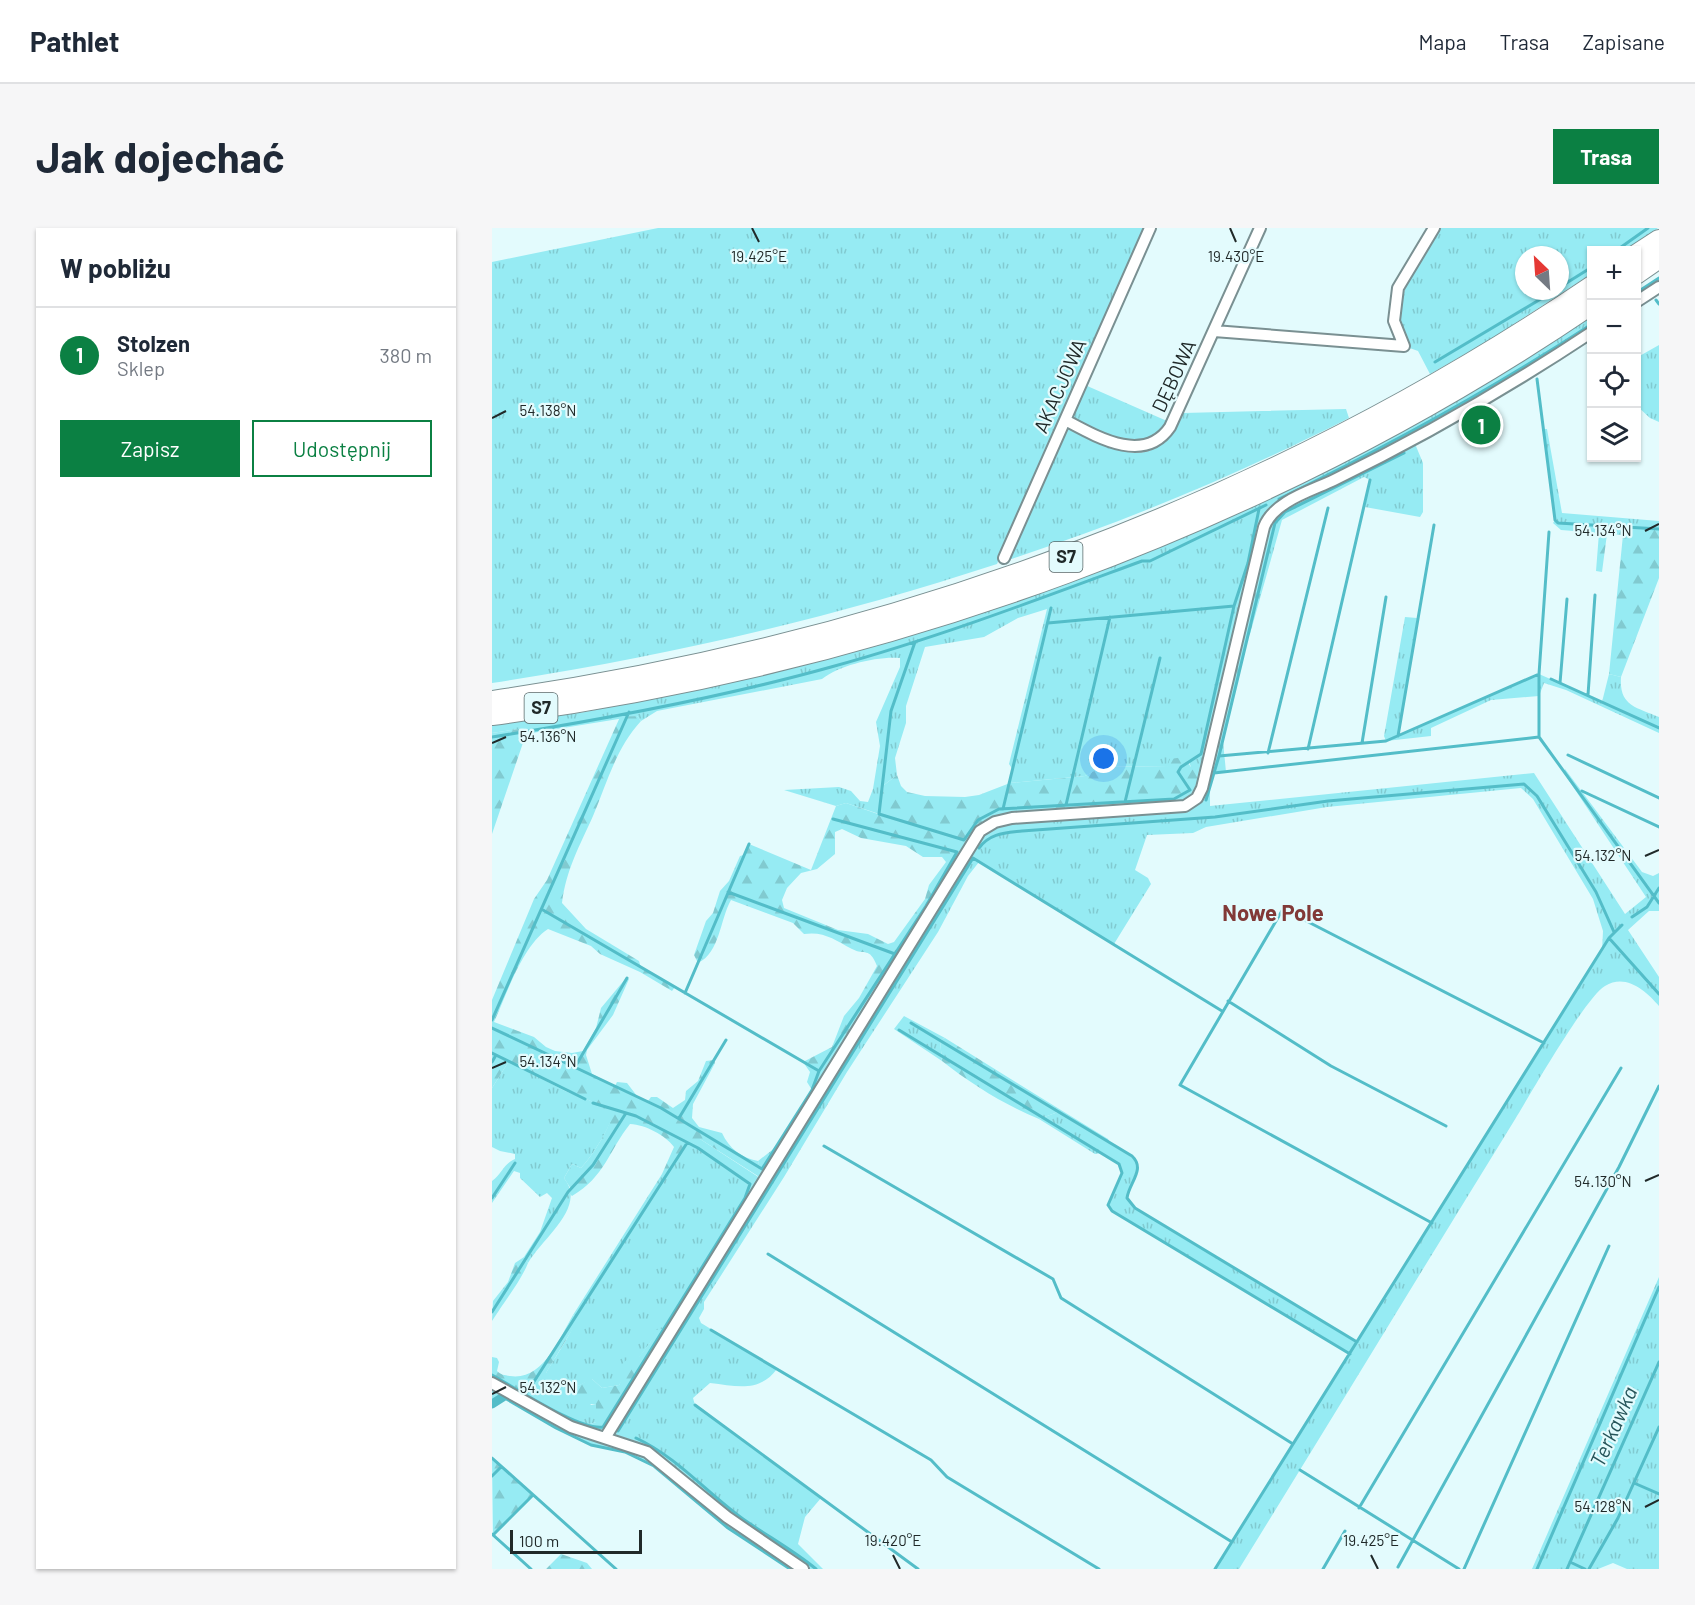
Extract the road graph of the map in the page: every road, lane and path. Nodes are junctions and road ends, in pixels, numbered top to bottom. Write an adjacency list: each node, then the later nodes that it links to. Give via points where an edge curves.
1 (1150, 228): 14 (street, AKACJOWA)
2 (1260, 228): 12 (street, DĘBOWA)
3 (1434, 228): 12 (street, DĘBOWA, via 1398,288 1394,321 1404,346)
4 (1659, 240): 5 (highway)
5 (1641, 252)
6 (1659, 258): 7 (highway)
7 (1641, 271)
8 (1659, 288): 10 (street)
9 (1587, 289): 16 (highway, S7, via 1479,358 1323,444 1214,496 1044,565 870,623 759,652)
10 (1639, 300)
11 (1587, 307): 17 (highway, S7, via 1487,371 1330,457 1163,534 1048,580 923,622 760,666 630,694)
12 (1214, 331): 14 (street, DĘBOWA, via 1170,427 1153,443 1126,447)
13 (1587, 335): 19 (street, via 1413,440 1289,501 1270,515 1202,788 1193,802 1185,806 1012,818 980,831)
14 (1065, 420): 15 (street, AKACJOWA)
15 (1004, 558)
16 (492, 701)
17 (492, 715)
18 (492, 1383): 19 (street, via 571,1427)
19 (605, 1438): 20 (street, via 653,1455 727,1517)
20 (803, 1569)

